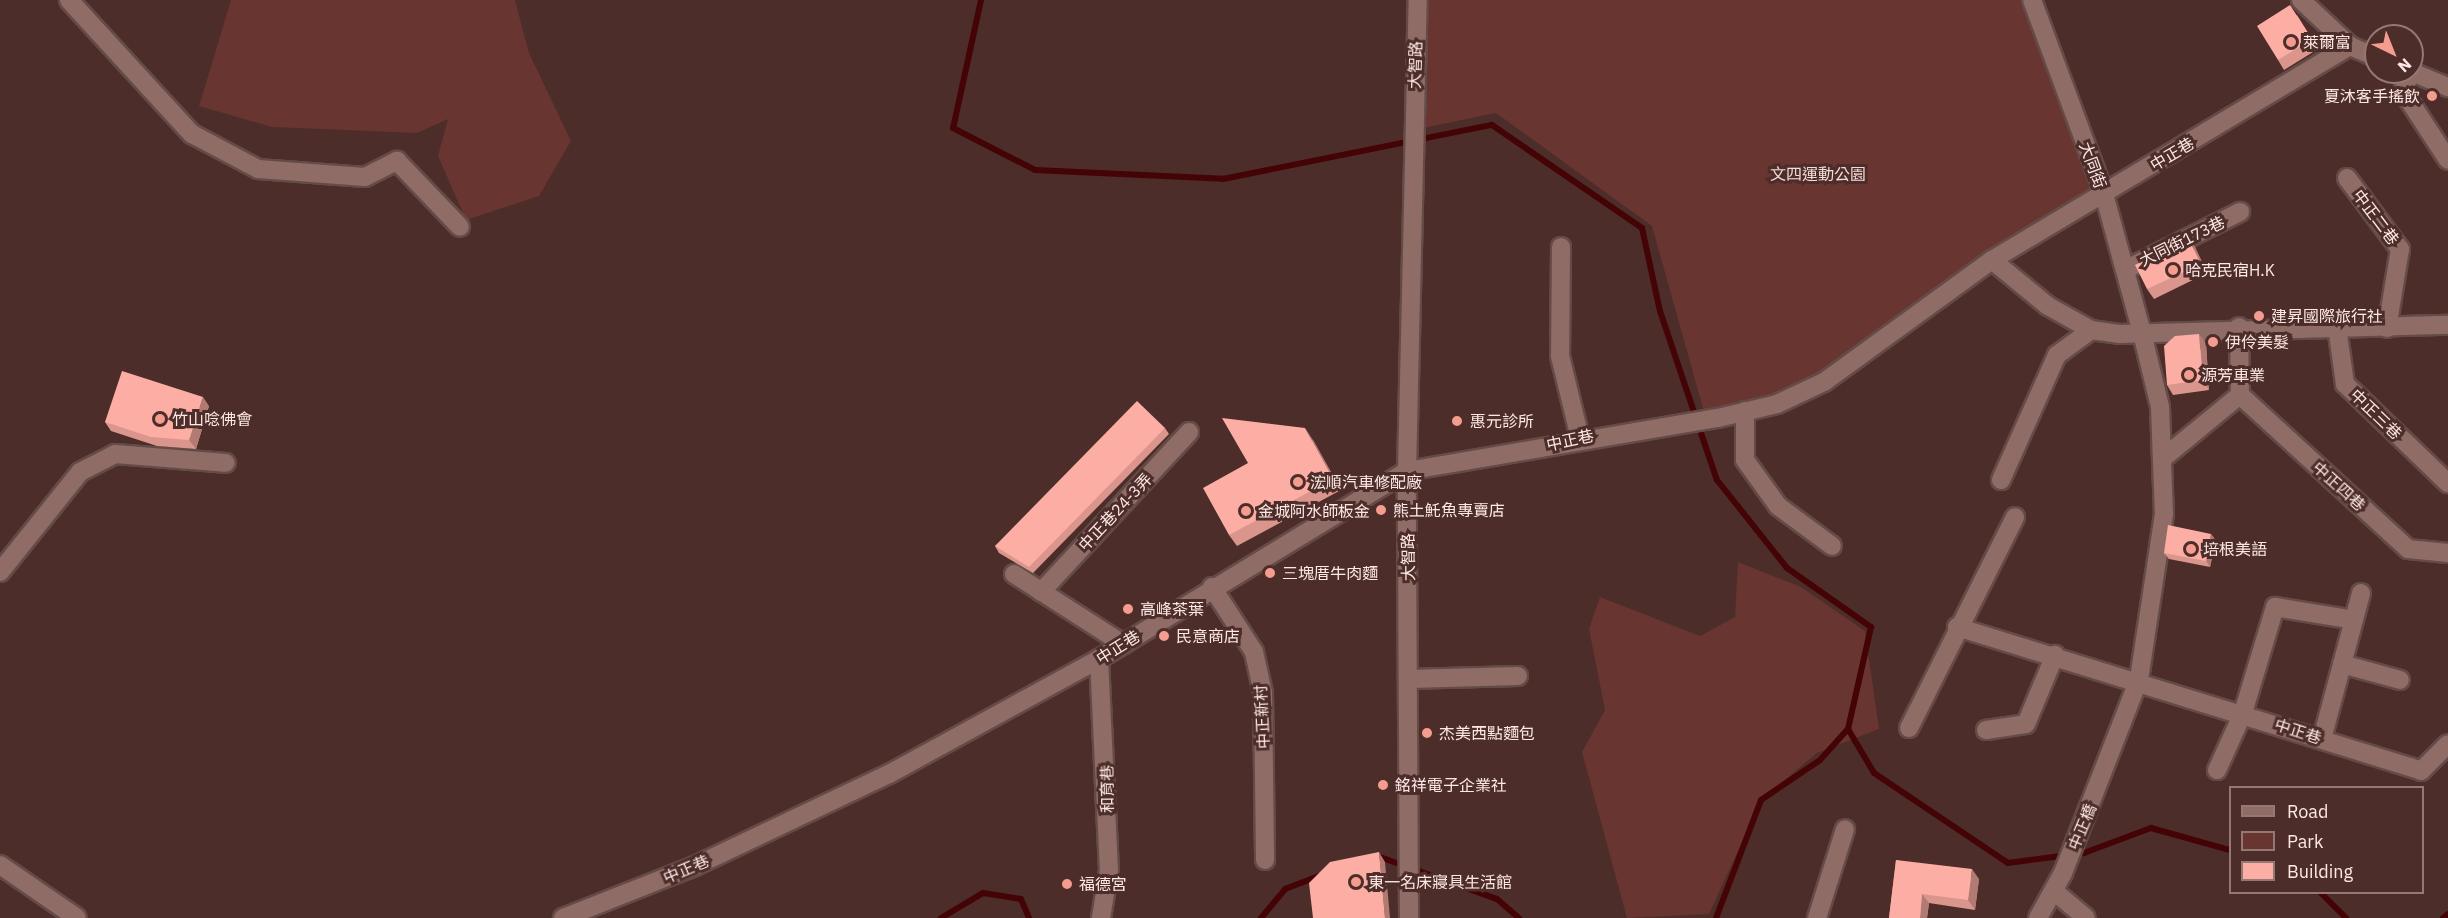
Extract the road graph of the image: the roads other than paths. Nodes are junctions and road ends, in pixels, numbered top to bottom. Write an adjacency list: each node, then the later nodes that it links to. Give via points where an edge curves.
1 (69, 0): 14 (street, via 192,134 258,169 364,177 397,161)
2 (1418, 0): 30 (street, 大智路)
3 (2032, 0): 12 (street, 大同街)
4 (2301, 0): 5 (street)
5 (2350, 46): 6 (street); 12 (street, 中正巷)
6 (2364, 52)
7 (2424, 77): 9 (street)
8 (2406, 84): 10 (street, via 2403,91)
9 (2448, 87)
10 (2448, 160)
11 (2347, 178): 21 (street, 中正二巷, via 2400,249)
12 (2104, 194): 16 (street, 中正巷); 17 (street, 大同街)
13 (2240, 212): 17 (street, 大同街173巷)
14 (460, 227)
15 (1561, 247): 27 (street, via 1560,356)
16 (1992, 260): 22 (street, via 2048,306); 25 (street, 中正巷, via 1824,382)
17 (2125, 270): 23 (street, 大同街)
18 (2448, 325): 21 (street)
19 (2239, 327): 20 (street); 23 (street); 24 (street)
20 (2337, 327): 21 (street); 32 (street, 中正三巷, via 2345,384)
21 (2387, 328)
22 (2091, 330): 23 (street); 31 (street, via 2057,355)
23 (2142, 333): 28 (street, via 2160,407)
24 (2240, 395): 28 (street); 35 (street, 中正四巷, via 2408,549)
25 (1744, 411): 27 (street, 中正巷); 34 (street, via 1745,460 1778,506)
26 (1189, 432): 39 (street, 中正巷24-3弄)
27 (1580, 438): 30 (street, 中正巷)
28 (2162, 459): 49 (street, via 2164,514)
29 (226, 463): 36 (street, via 115,454 80,472)
30 (1407, 471): 38 (street, 中正巷); 48 (street, 大智路)
31 (2001, 480)
32 (2448, 483)
33 (2015, 517): 42 (street)
34 (1832, 546)
35 (2448, 553)
36 (0, 572)
37 (1014, 574): 39 (street)
38 (1212, 587): 43 (street, 中正巷); 58 (street, 中正新村, via 1254,652 1263,693)
39 (1041, 592): 43 (street)
40 (2361, 593): 41 (street)
41 (2354, 620): 46 (street); 51 (street, via 2275,607)
42 (1957, 627): 44 (street, 中正巷); 52 (street)
43 (1123, 644): 45 (street, 中正巷)
44 (2055, 655): 49 (street, 中正巷); 53 (street, via 2026,724)
45 (1099, 659): 62 (street, 中正巷, via 889,774 694,866); 63 (street, 和育巷, via 1109,870)
46 (2342, 664): 50 (street); 54 (street)
47 (1518, 676): 48 (street)
48 (1409, 679): 64 (street, 大智路)
49 (2139, 679): 51 (street, 中正巷); 60 (street, 中正橋)
50 (2400, 680)
51 (2243, 713): 54 (street, 中正巷); 56 (street)
52 (1909, 728)
53 (1986, 730)
54 (2322, 739): 55 (street, 中正巷, via 2421,771)
55 (2448, 744)
56 (2217, 770)
57 (1845, 829): 65 (street)
58 (1264, 860)
59 (0, 865): 61 (street)
60 (2055, 892): 66 (street, 中正橋); 67 (street)
61 (77, 918)
62 (563, 918)
63 (1101, 918)
64 (1409, 918)
65 (1817, 918)
66 (2038, 918)
67 (2086, 918)

